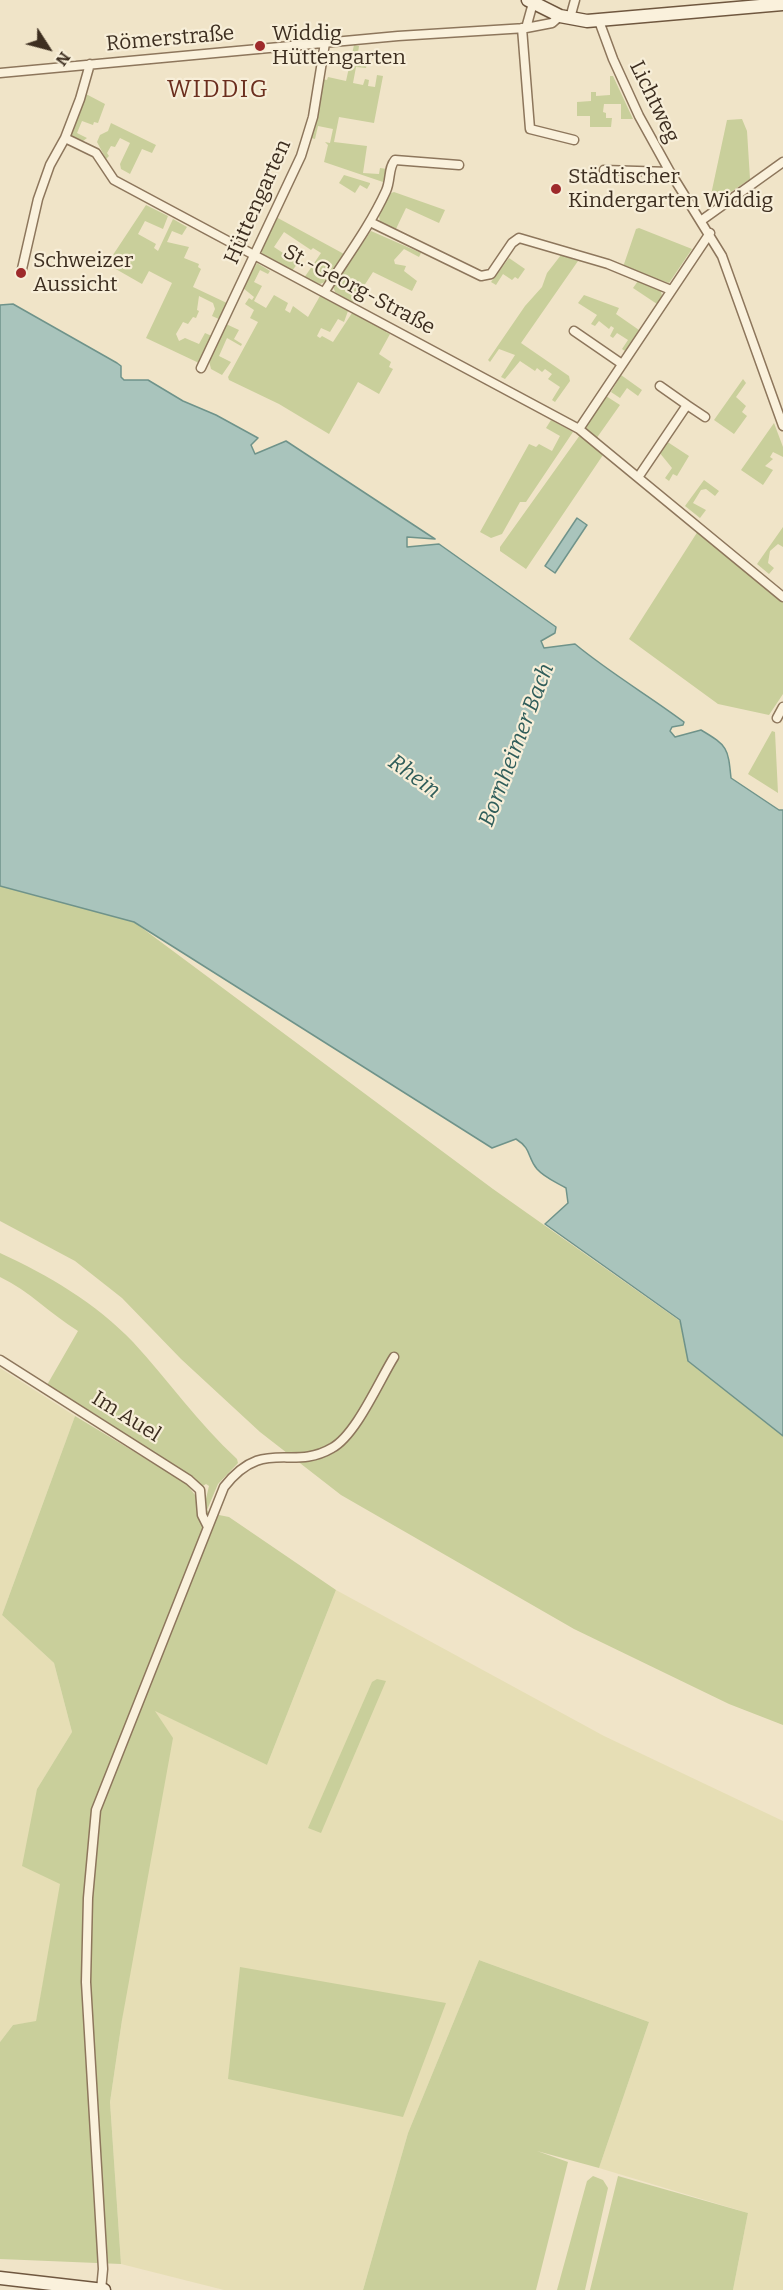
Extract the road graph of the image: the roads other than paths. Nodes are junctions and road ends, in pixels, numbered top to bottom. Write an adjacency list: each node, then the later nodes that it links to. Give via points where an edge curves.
1 (574, 0): 4 (street)
2 (531, 2): 4 (main road); 6 (street)
3 (783, 4): 5 (main road)
4 (565, 17): 5 (main road); 6 (street, Römerstraße)
5 (599, 21): 15 (street, Lichtweg, via 618,69)
6 (524, 28): 7 (street, Römerstraße); 11 (street, via 530,129)
7 (325, 43): 8 (street, Römerstraße); 19 (street, Hüttengarten, via 313,117 301,156)
8 (90, 64): 9 (street, Römerstraße); 10 (street)
9 (0, 73)
10 (65, 138): 19 (street, St.-Georg-Straße, via 96,153 114,180); 20 (street, via 38,199)
11 (574, 140)
12 (783, 162): 16 (street)
13 (459, 165): 17 (street, via 395,159 388,188)
14 (604, 170): 15 (street)
15 (670, 172): 16 (street, Lichtweg)
16 (702, 220): 18 (street, Lichtweg)
17 (370, 222): 21 (street, via 481,276 491,274 519,238 608,264); 22 (street)
18 (710, 233): 21 (street); 27 (street, Lichtweg)
19 (255, 255): 22 (street, St.-Georg-Straße); 25 (street, Hüttengarten)
20 (22, 269)
21 (671, 290): 24 (street)
22 (325, 291): 31 (street, St.-Georg-Straße)
23 (574, 331): 24 (street)
24 (622, 364): 31 (street)
25 (201, 368)
26 (660, 386): 28 (street)
27 (779, 404): 30 (street, Lichtweg)
28 (687, 405): 29 (street); 32 (street)
29 (705, 417)
30 (783, 426)
31 (579, 429): 32 (street, St.-Georg-Straße)
32 (639, 476): 33 (street, St.-Georg-Straße)
33 (783, 597)
34 (783, 707): 35 (street)
35 (777, 718)
36 (393, 1357): 38 (street, via 349,1431 332,1448 308,1455 266,1457 246,1464 224,1486)
37 (0, 1360): 38 (street, Im Auel, via 189,1480 200,1490)
38 (207, 1525): 40 (street, via 96,1810 86,1982 95,2089)
39 (0, 2278): 40 (main road)
40 (103, 2290)

